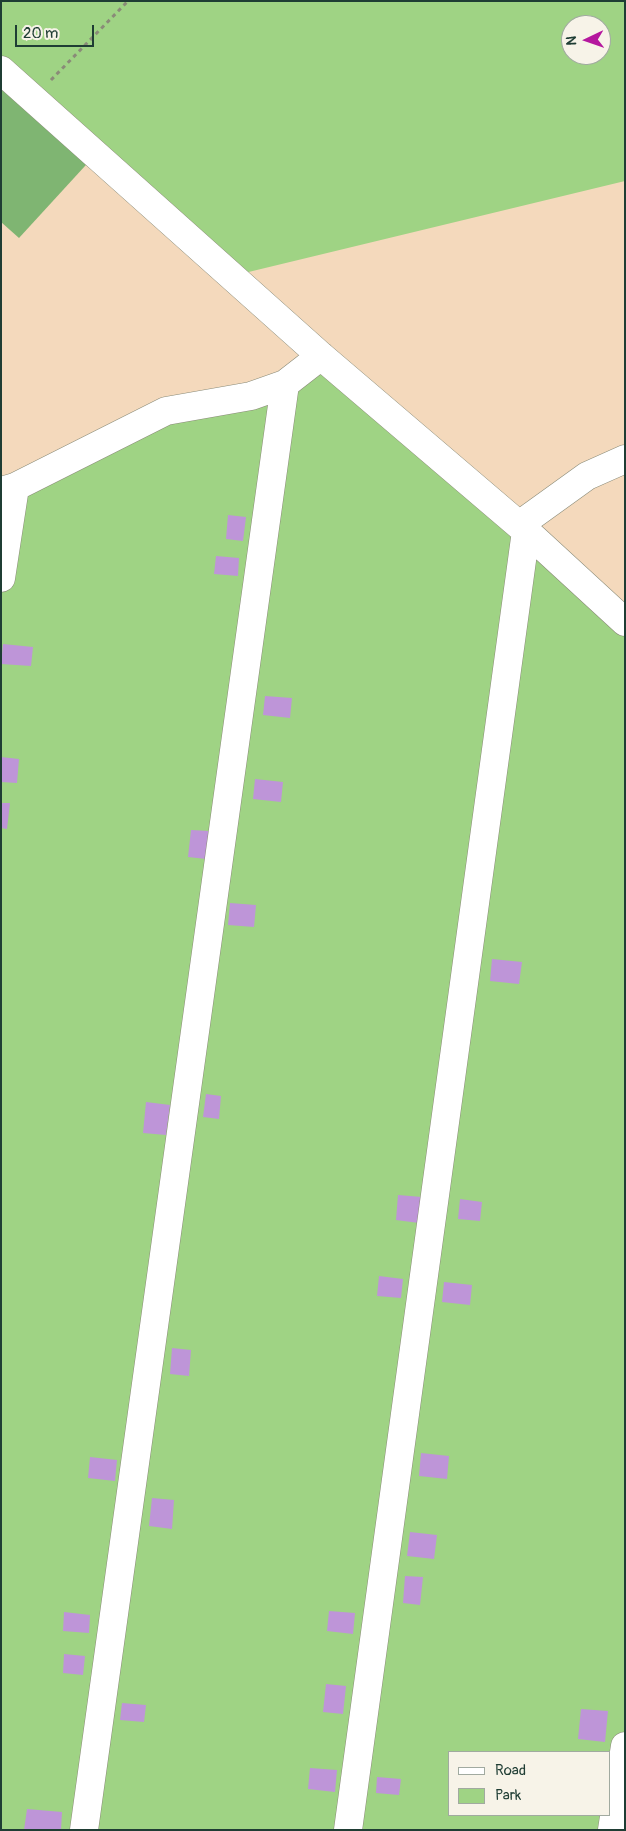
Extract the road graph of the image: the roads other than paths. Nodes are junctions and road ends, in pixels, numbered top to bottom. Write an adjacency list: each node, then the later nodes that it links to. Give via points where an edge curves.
1 (1, 70): 2 (street)
2 (321, 356): 3 (street); 6 (street)
3 (285, 384): 5 (street, via 251,396 166,411); 10 (street)
4 (625, 459): 6 (street, via 587,476)
5 (8, 489): 7 (street)
6 (522, 528): 8 (street); 11 (street)
7 (1, 578)
8 (625, 622)
9 (625, 1746): 12 (street)
10 (84, 1830)
11 (348, 1830)
12 (612, 1830)

